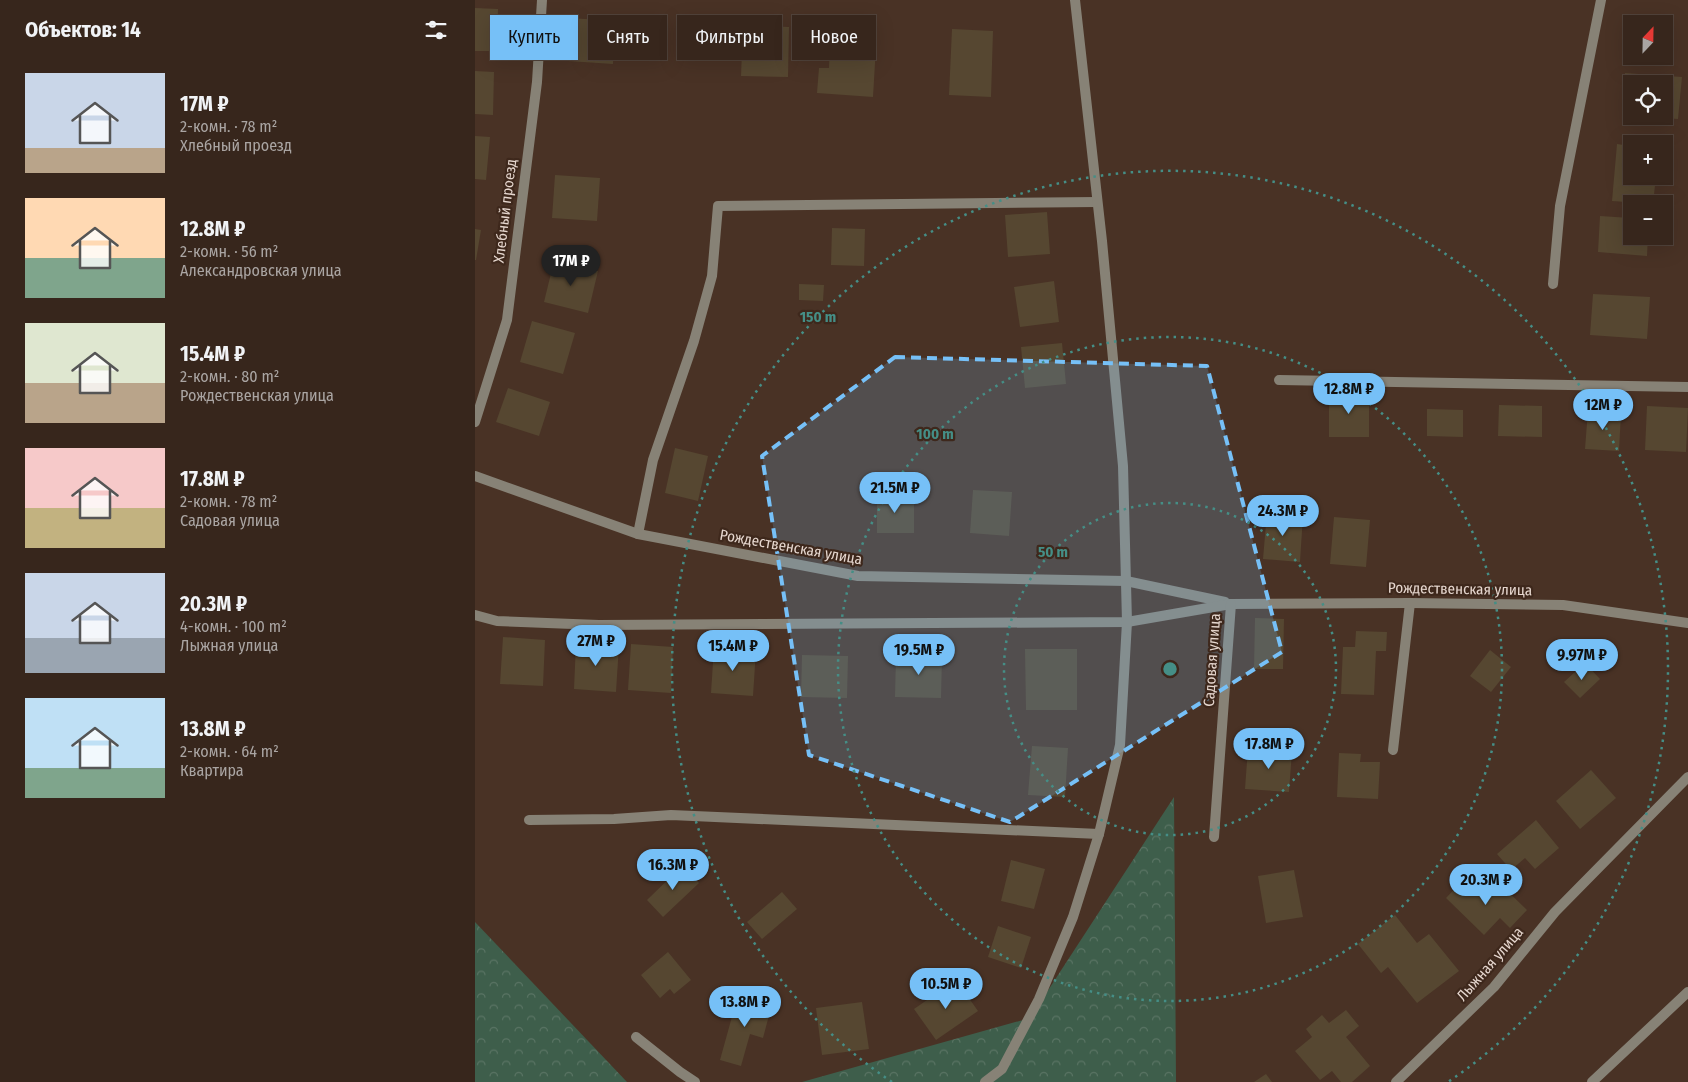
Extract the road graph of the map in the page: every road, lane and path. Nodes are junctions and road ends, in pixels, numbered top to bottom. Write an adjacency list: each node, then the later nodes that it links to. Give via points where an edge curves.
1 (542, 0): 8 (street, Хлебный проезд, via 537,82 507,320)
2 (1075, 0): 4 (street)
3 (1601, 0): 5 (street, via 1560,206)
4 (1097, 202): 10 (street, via 718,206 712,276 694,341 653,460); 11 (street, via 1123,466)
5 (1553, 284)
6 (1279, 380): 7 (street)
7 (1688, 387)
8 (475, 422)
9 (475, 476): 10 (street, Рождественская улица)
10 (638, 534): 11 (street, Рождественская улица, via 857,576)
11 (1126, 580): 13 (street, Рождественская улица); 15 (street)
12 (1410, 603): 13 (street, Рождественская улица); 16 (street, Рождественская улица, via 1563,605); 17 (street)
13 (1231, 604): 15 (street, Рождественская улица); 21 (street, Садовая улица)
14 (475, 615): 15 (street, Рождественская улица, via 497,621 599,625)
15 (1127, 622): 20 (street, via 1120,745)
16 (1688, 623)
17 (1393, 750)
18 (1688, 777): 26 (street, Лыжная улица, via 1555,912 1494,987)
19 (529, 820): 20 (street, via 671,815)
20 (1099, 834): 25 (street, via 1073,917 1039,999 1002,1069)
21 (1214, 837)
22 (1688, 992): 27 (street)
23 (636, 1038): 24 (street)
24 (695, 1082)
25 (985, 1082)
26 (1396, 1082)
27 (1592, 1082)

